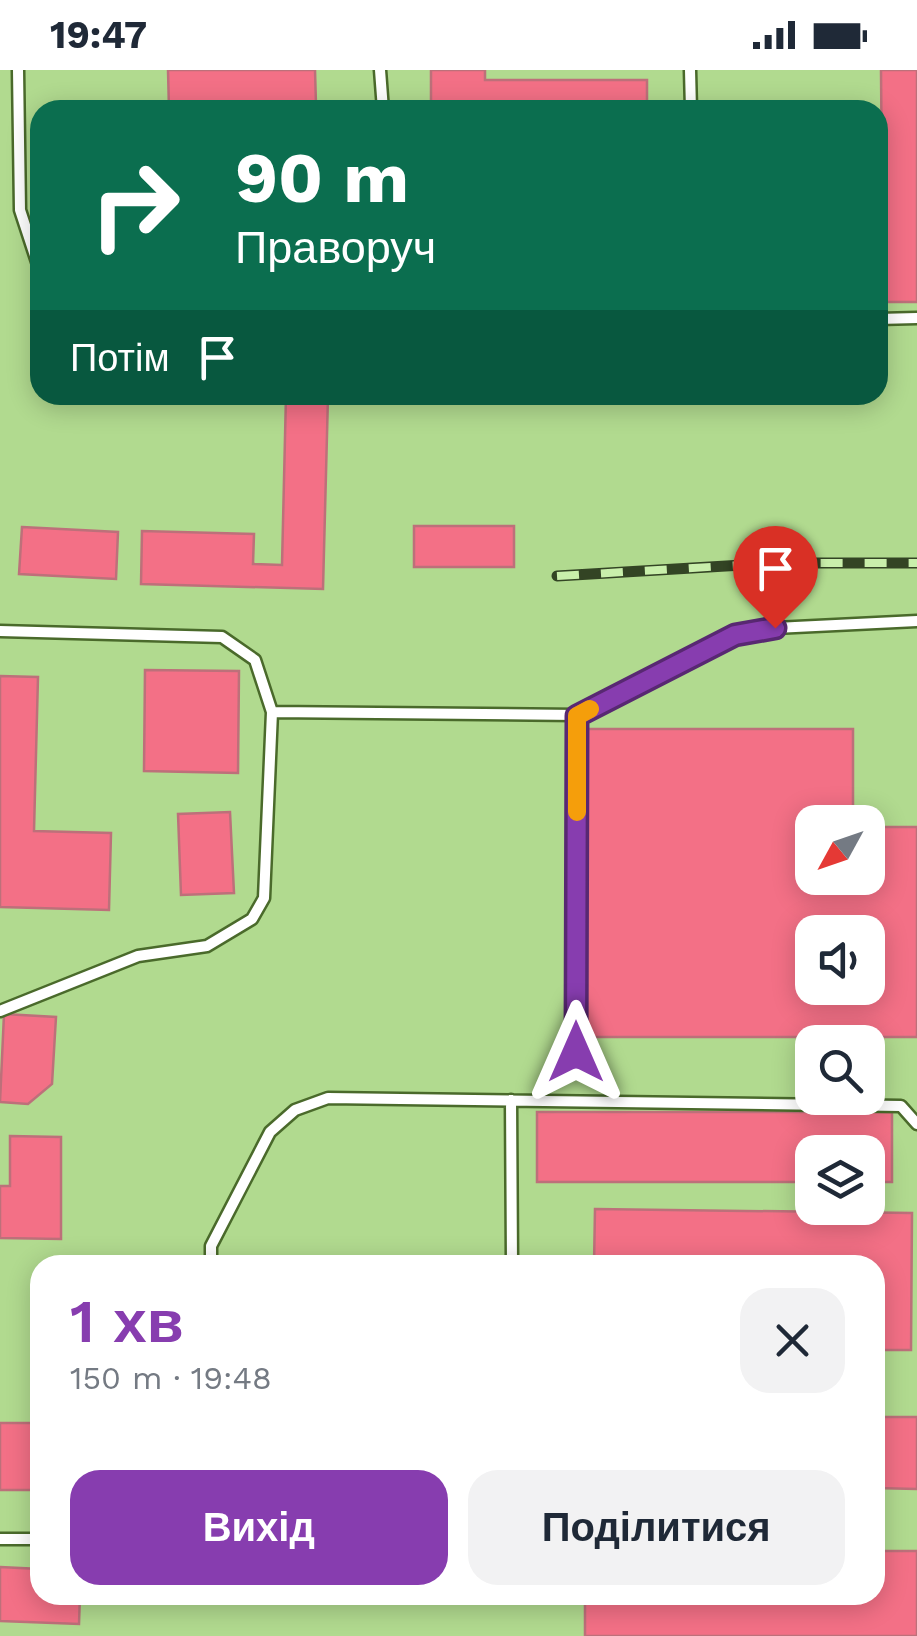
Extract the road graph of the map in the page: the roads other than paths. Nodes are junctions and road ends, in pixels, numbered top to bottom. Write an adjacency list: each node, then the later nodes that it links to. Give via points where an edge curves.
1 (18, 70): 6 (lane, via 20,210)
2 (380, 70): 4 (lane)
3 (690, 70): 5 (lane)
4 (382, 100)
5 (690, 100)
6 (30, 240)
7 (917, 318): 8 (lane)
8 (888, 319)
9 (917, 620): 12 (lane, via 735,635)
10 (0, 631): 11 (lane, via 222,636 254,660)
11 (272, 712): 12 (lane); 13 (lane, via 264,898 252,919 207,946 138,956)
12 (577, 716): 14 (lane)
13 (0, 1011)
14 (576, 1052)
15 (512, 1100): 16 (lane, via 900,1106); 17 (lane, via 328,1098 295,1110 270,1132); 18 (lane)
16 (917, 1124)
17 (211, 1255)
18 (512, 1255)
19 (0, 1538): 20 (lane)
20 (30, 1538)

